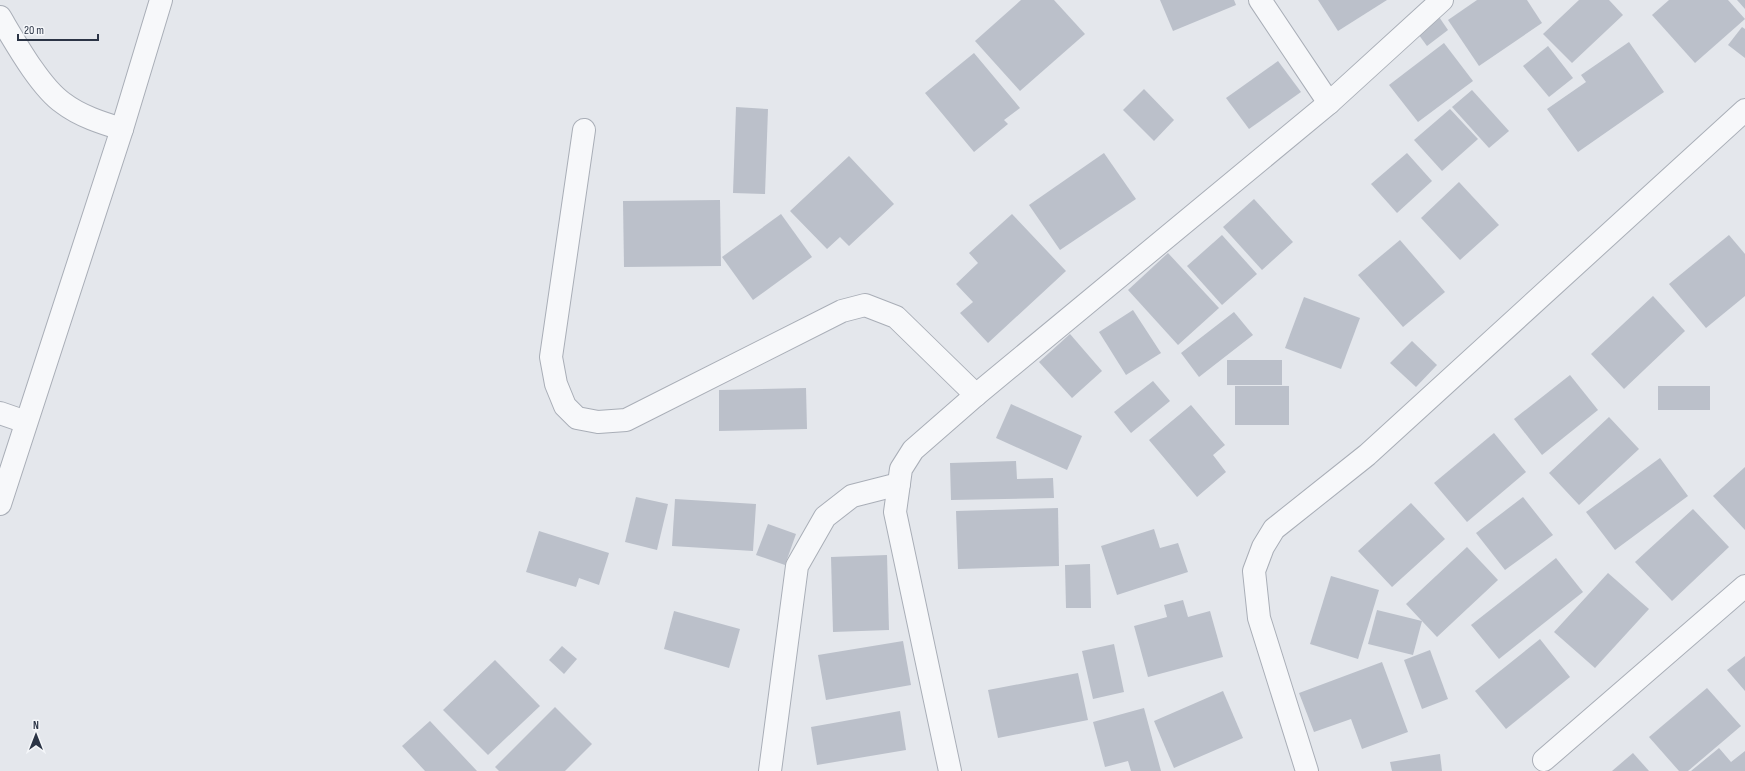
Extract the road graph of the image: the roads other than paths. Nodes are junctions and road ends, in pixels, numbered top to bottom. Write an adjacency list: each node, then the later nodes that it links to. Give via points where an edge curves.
1 (161, 0): 7 (street)
2 (1260, 0): 5 (street)
3 (1442, 0): 5 (street)
4 (0, 17): 7 (street, via 49,91 63,104)
5 (1329, 103): 9 (street)
6 (1745, 110): 18 (street, via 1367,455 1274,529 1263,546 1254,571 1259,618)
7 (122, 129): 11 (street)
8 (584, 130): 9 (street, via 551,357 556,384 565,406 577,418 598,422 626,420 842,311 865,305 896,317)
9 (976, 395): 12 (street, via 913,450 901,469)
10 (0, 413): 11 (street)
11 (26, 422): 13 (street)
12 (899, 484): 16 (street, via 852,496 825,517 797,566); 17 (street, via 895,512)
13 (0, 504)
14 (1745, 586): 15 (street)
15 (1544, 760)
16 (770, 771)
17 (950, 771)
18 (1307, 771)

